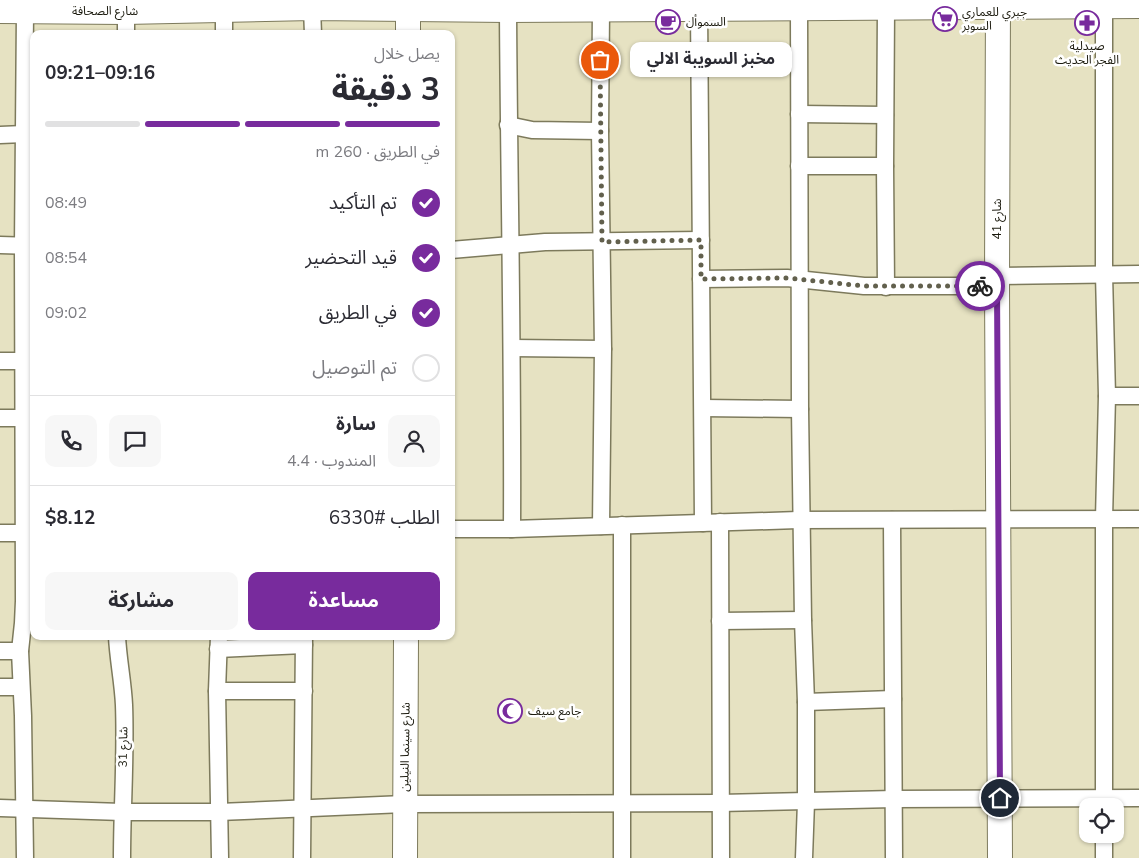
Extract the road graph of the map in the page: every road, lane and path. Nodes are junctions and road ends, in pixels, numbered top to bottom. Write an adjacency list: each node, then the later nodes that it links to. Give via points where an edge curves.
1 (998, 3): 3 (main road, شارع الصحافة); 8 (main road, شارع الصحافة); 36 (main road, شارع 41)
2 (408, 4): 6 (main road, شارع الصحافة); 11 (main road, شارع الصحافة); 17 (main road)
3 (1104, 6): 4 (main road, شارع الصحافة); 32 (street)
4 (1139, 6)
5 (799, 7): 7 (main road, شارع الصحافة); 8 (main road, شارع الصحافة); 18 (street)
6 (312, 8): 10 (main road, شارع الصحافة); 16 (street)
7 (699, 8): 9 (main road, شارع الصحافة); 26 (street)
8 (886, 8): 19 (street)
9 (601, 9): 11 (main road, شارع الصحافة); 21 (street)
10 (224, 10): 14 (main road, شارع الصحافة); 15 (street)
11 (508, 10): 20 (street)
12 (0, 12): 13 (main road, شارع الصحافة)
13 (25, 12): 14 (main road, شارع الصحافة); 22 (street)
14 (126, 15)
15 (224, 30)
16 (313, 30)
17 (408, 30)
18 (799, 114): 19 (street); 24 (street)
19 (885, 115): 25 (street)
20 (508, 125): 21 (street, via 532,130); 29 (street)
21 (600, 130): 27 (street)
22 (24, 134): 23 (street); 30 (street)
23 (0, 135)
24 (799, 166): 25 (street); 34 (street)
25 (884, 166): 37 (street)
26 (701, 240): 27 (street); 35 (street)
27 (602, 242): 29 (street); 39 (street)
28 (0, 245): 30 (street)
29 (509, 245): 31 (street); 38 (street)
30 (28, 246): 41 (street)
31 (455, 250)
32 (1104, 274): 33 (street); 36 (street); 42 (street)
33 (1139, 274)
34 (799, 278): 35 (street); 37 (street, via 851,286); 45 (street)
35 (701, 279): 44 (street)
36 (997, 281): 37 (street); 48 (main road, شارع 41)
37 (886, 287)
38 (512, 348): 39 (street); 58 (street)
39 (603, 349): 56 (street)
40 (0, 361): 41 (street)
41 (23, 361): 47 (street)
42 (1107, 396): 43 (street); 49 (street)
43 (1139, 396)
44 (703, 408): 45 (street); 54 (street)
45 (800, 409): 51 (street)
46 (0, 418): 47 (street)
47 (23, 418): 60 (street)
48 (998, 519): 49 (street); 52 (street); 75 (main road, شارع 41)
49 (1104, 519): 50 (street); 76 (street)
50 (1139, 519)
51 (802, 520): 52 (street); 53 (street); 61 (street)
52 (892, 520): 73 (street)
53 (720, 522): 54 (street); 62 (street)
54 (703, 523): 55 (street)
55 (622, 525): 56 (street); 82 (street)
56 (601, 526): 58 (street)
57 (455, 529): 58 (street)
58 (512, 529)
59 (0, 533): 60 (street)
60 (28, 533): 68 (street)
61 (803, 620): 62 (street); 74 (street)
62 (720, 621): 83 (street)
63 (117, 640): 88 (street, شارع 31, via 124,705)
64 (406, 640): 84 (main road, شارع سينما النيلين)
65 (304, 641): 66 (street); 72 (street)
66 (218, 643): 71 (street)
67 (0, 651): 68 (street)
68 (20, 651): 70 (street)
69 (0, 687): 70 (street)
70 (21, 687): 86 (street)
71 (217, 691): 72 (street); 89 (street)
72 (304, 691): 87 (street)
73 (893, 699): 74 (street); 78 (street)
74 (806, 702): 81 (street)
75 (1000, 798): 78 (street); 80 (street); 100 (main road, شارع 41)
76 (1104, 798)
77 (1139, 798): 79 (street)
78 (894, 799): 81 (street); 99 (street)
79 (1124, 800)
80 (1079, 801)
81 (806, 802): 83 (street); 98 (street)
82 (622, 803): 83 (street); 84 (street); 96 (street)
83 (720, 803): 97 (street)
84 (404, 804): 87 (street); 95 (main road, شارع سينما النيلين)
85 (0, 808): 86 (street)
86 (25, 808): 88 (street); 91 (street)
87 (303, 809): 89 (street); 94 (street)
88 (122, 812): 89 (street); 92 (street, شارع 31)
89 (219, 812): 93 (street)
90 (1104, 843): 101 (street)
91 (25, 858)
92 (122, 858)
93 (220, 858)
94 (302, 858)
95 (404, 858)
96 (622, 858)
97 (721, 858)
98 (804, 858)
99 (894, 858)
100 (1000, 858)
101 (1104, 858)

